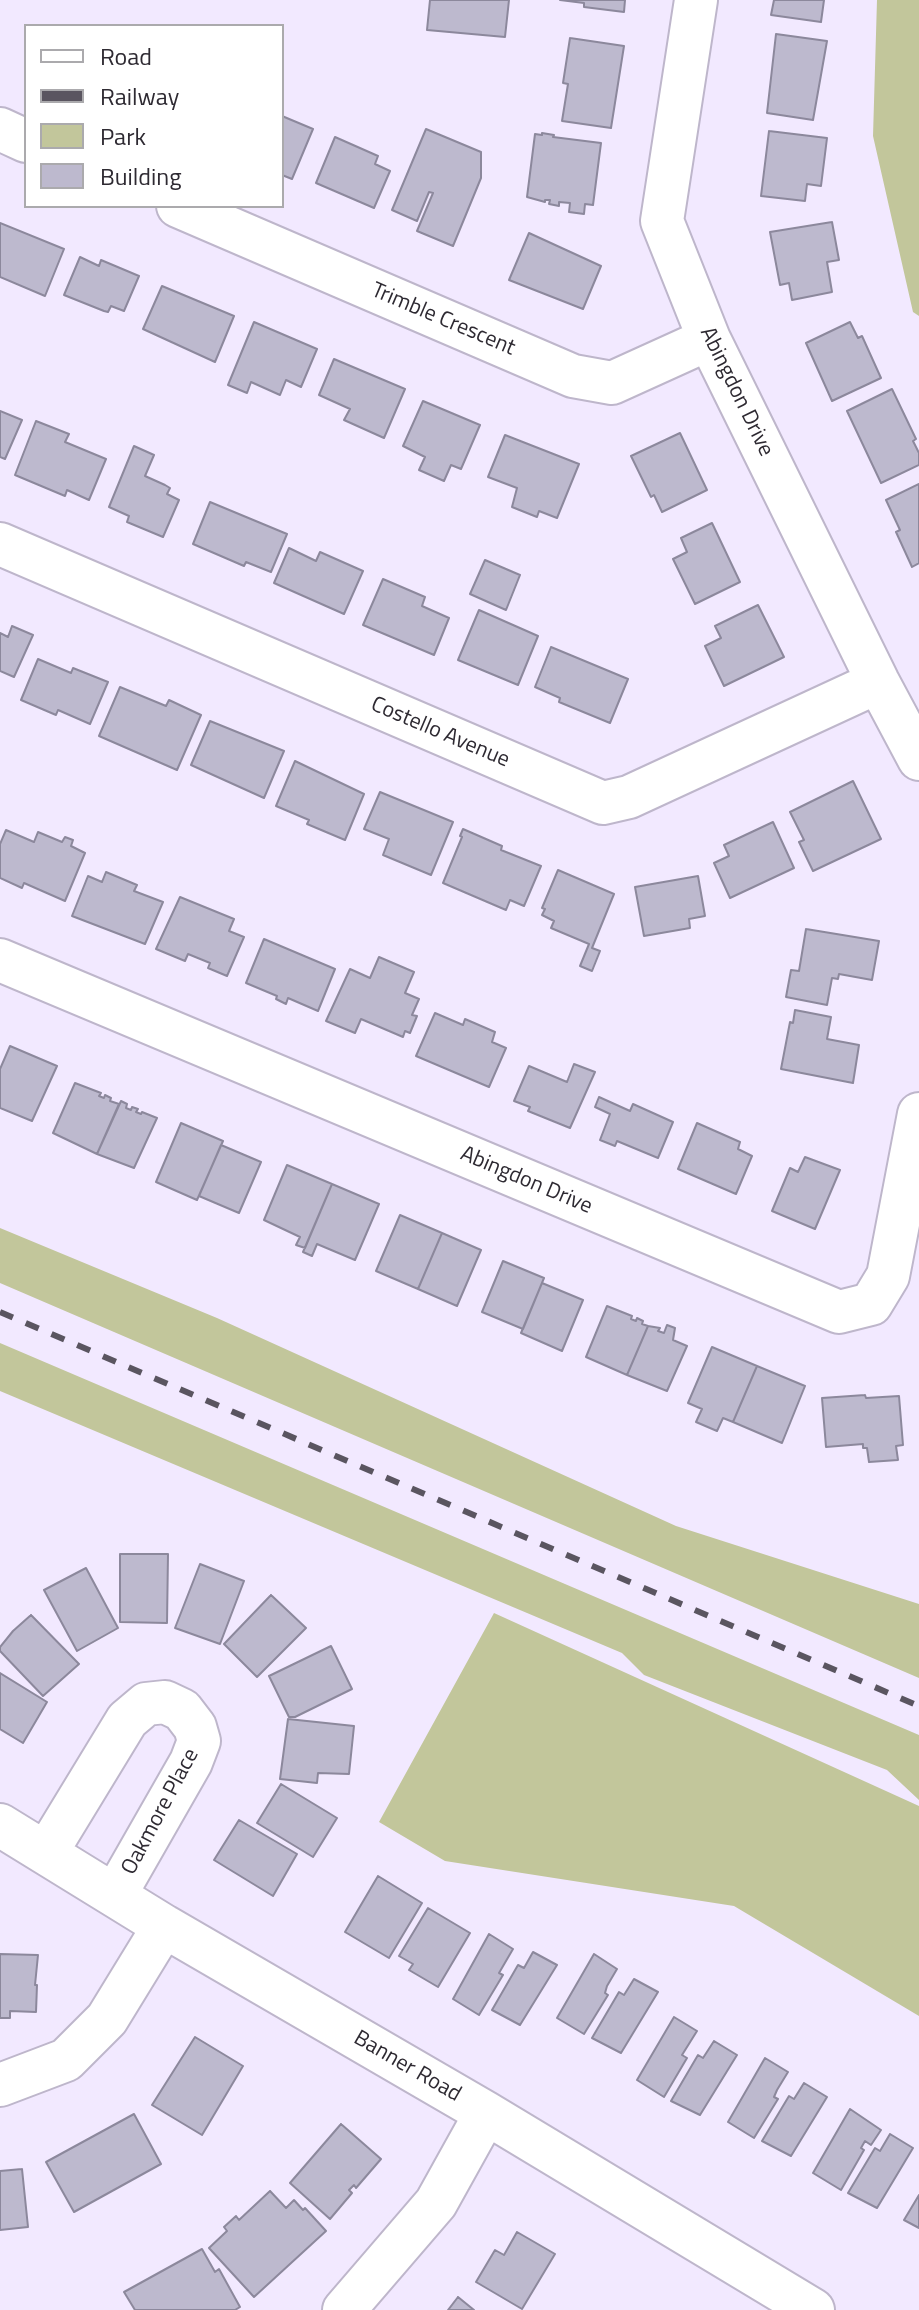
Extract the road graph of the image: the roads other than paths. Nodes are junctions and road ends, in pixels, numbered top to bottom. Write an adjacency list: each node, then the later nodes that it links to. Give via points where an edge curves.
1 (696, 0): 5 (street, Abingdon Drive, via 662,221)
2 (0, 129): 3 (street)
3 (24, 140)
4 (183, 208): 5 (street, Trimble Crescent, via 573,376 612,383)
5 (709, 339): 7 (street, Abingdon Drive)
6 (0, 544): 7 (street, Costello Avenue, via 603,803 629,797)
7 (878, 682): 8 (street, Abingdon Drive)
8 (919, 759)
9 (0, 960): 10 (street, Abingdon Drive, via 839,1312 871,1304 888,1276)
10 (919, 1114)
11 (0, 1825): 12 (street, Banner Road)
12 (46, 1853): 13 (street, Banner Road); 13 (street, Oakmore Place, via 127,1720 146,1704 165,1702 182,1710 199,1741)
13 (115, 1895): 14 (street, Banner Road)
14 (164, 1926): 15 (street, via 107,2019 66,2060); 16 (street, Banner Road)
15 (0, 2085)
16 (486, 2113): 17 (street, via 436,2203); 18 (street, Banner Road)
17 (344, 2310)
18 (813, 2310)

